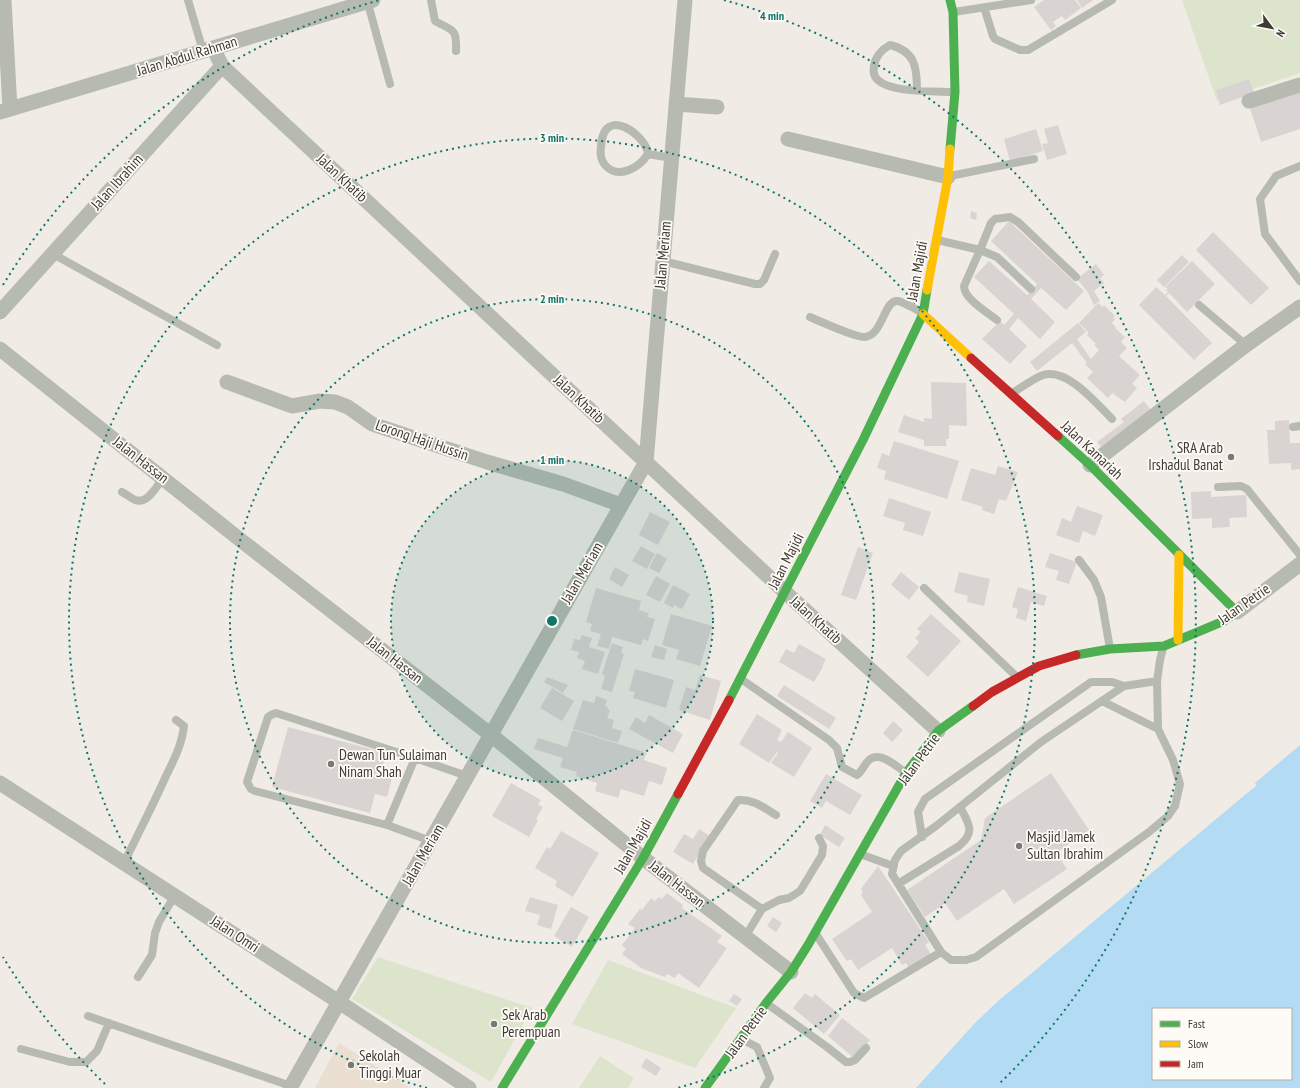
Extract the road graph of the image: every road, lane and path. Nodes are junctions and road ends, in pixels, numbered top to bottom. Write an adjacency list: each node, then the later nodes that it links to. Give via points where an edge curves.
1 (4, 0): 22 (street)
2 (188, 0): 12 (lane)
3 (431, 0): 13 (lane, via 435,21 447,26 455,34)
4 (685, 0): 20 (street, Jalan Meriam)
5 (950, 0): 11 (street, Jalan Majidi)
6 (1031, 0): 9 (lane)
7 (1112, 0): 10 (lane, via 1024,51 993,36)
8 (369, 1): 12 (street, Jalan Abdul Rahman); 15 (lane)
9 (1019, 1): 10 (lane)
10 (984, 8): 11 (lane)
11 (953, 12): 18 (street, Jalan Majidi)
12 (208, 50): 14 (street); 22 (street, Jalan Abdul Rahman)
13 (456, 51)
14 (222, 66): 31 (street, Jalan Ibrahim); 49 (street, Jalan Khatib)
15 (390, 84)
16 (1300, 86): 19 (street)
17 (917, 90): 17 (lane, via 895,88 877,80 874,62 884,48 896,46 910,55 915,65); 18 (lane)
18 (955, 92): 28 (street, Jalan Majidi)
19 (1249, 101)
20 (676, 104): 21 (street); 25 (street, Jalan Meriam)
21 (717, 107)
22 (5, 110)
23 (788, 139): 28 (street)
24 (648, 154): 24 (lane, via 644,143 626,129 612,125 604,131 601,157 611,170 619,172 634,168); 25 (lane)
25 (672, 158): 33 (street, Jalan Meriam)
26 (1034, 159): 28 (lane)
27 (1300, 166): 35 (lane, via 1276,176 1260,199 1265,234)
28 (948, 176): 29 (street, Jalan Majidi)
29 (937, 240): 30 (lane); 40 (street, Jalan Majidi)
30 (980, 250): 34 (lane, via 991,223 995,219 1010,217); 36 (lane, via 997,257); 42 (lane, via 964,291)
31 (53, 254): 38 (street, Jalan Ibrahim); 43 (lane)
32 (774, 254): 33 (lane, via 760,284)
33 (663, 261): 49 (street, Jalan Meriam)
34 (1076, 276)
35 (1300, 281)
36 (1031, 289)
37 (1199, 305): 44 (lane)
38 (0, 312)
39 (1298, 312): 44 (street)
40 (923, 314): 41 (lane, via 898,301 893,302 873,335 862,338); 47 (street, Jalan Kamariah); 60 (street, Jalan Majidi, via 863,440)
41 (810, 317)
42 (997, 320)
43 (217, 345)
44 (1246, 345): 50 (street)
45 (0, 349): 51 (street, Jalan Hassan)
46 (227, 382): 54 (street, Lorong Haji Hussin, via 292,406 320,401 348,406 372,424 486,462 563,484)
47 (1010, 394): 48 (lane, via 1043,375 1055,374 1066,377 1084,391); 50 (street, Jalan Kamariah)
48 (1112, 419)
49 (646, 462): 54 (street, Jalan Meriam); 60 (street, Jalan Khatib)
50 (1090, 465): 55 (street, Jalan Kamariah)
51 (163, 478): 53 (lane, via 147,498 142,500 136,501); 73 (street, Jalan Hassan)
52 (1218, 487): 56 (lane, via 1241,486 1247,489)
53 (122, 492)
54 (621, 505): 73 (street, Jalan Meriam)
55 (1179, 555): 61 (street, Jalan Kamariah); 62 (street)
56 (1300, 556)
57 (1079, 560): 64 (lane, via 1094,580 1101,597)
58 (1300, 564): 61 (street, Jalan Petrie)
59 (924, 588): 65 (lane)
60 (785, 592): 66 (street, Jalan Majidi); 72 (street, Jalan Khatib)
61 (1237, 612): 62 (street, Jalan Petrie, via 1224,621)
62 (1178, 640): 63 (street, Jalan Petrie)
63 (1164, 646): 64 (street, Jalan Petrie); 67 (lane)
64 (1110, 649): 65 (street, Jalan Petrie, via 1055,661)
65 (1018, 677): 72 (street, Jalan Petrie, via 992,692)
66 (740, 679): 75 (lane, via 829,740 837,748 840,764 845,769 857,774 875,757 884,758); 85 (street, Jalan Majidi)
67 (1157, 681): 68 (lane); 71 (lane)
68 (1124, 686): 69 (lane); 81 (lane, via 1112,682 1091,682 925,799 918,812)
69 (1102, 701): 71 (lane); 78 (lane, via 1041,742)
70 (176, 720): 86 (lane, via 184,726 180,745)
71 (1158, 729): 93 (lane, via 1173,760 1180,784 1175,806 1168,816 976,957 951,960)
72 (938, 731): 75 (street, Jalan Petrie)
73 (491, 735): 76 (street, Jalan Meriam); 85 (street, Jalan Hassan)
74 (415, 758): 76 (lane); 80 (lane); 80 (lane, via 276,713 268,717 247,782 251,788)
75 (906, 773): 84 (street, Jalan Petrie)
76 (468, 776): 83 (street, Jalan Meriam)
77 (0, 783): 86 (street, Jalan Omri)
78 (960, 807): 81 (lane); 88 (lane, via 969,823 970,833 967,840)
79 (776, 815): 90 (lane, via 755,802 738,800 703,851 701,861 702,868)
80 (387, 825): 83 (lane)
81 (922, 837): 87 (lane, via 901,851)
82 (819, 838): 90 (lane, via 823,846 822,854 800,891)
83 (431, 841): 96 (street, Jalan Meriam)
84 (860, 854): 87 (lane); 91 (street, Jalan Petrie)
85 (643, 858): 92 (street, Jalan Hassan); 105 (street, Jalan Majidi)
86 (124, 863): 89 (street, Jalan Omri)
87 (894, 866): 88 (lane, via 892,874)
88 (898, 884): 93 (lane)
89 (174, 895): 95 (lane, via 159,922 152,955); 96 (street, Jalan Omri)
90 (762, 909): 92 (lane)
91 (815, 933): 93 (lane, via 854,993 864,998); 94 (street, Jalan Petrie)
92 (745, 937): 94 (street, Jalan Hassan)
93 (941, 952)
94 (791, 972): 97 (street, Jalan Petrie)
95 (138, 977)
96 (339, 1002): 103 (street, Jalan Meriam); 104 (street, Jalan Omri)
97 (766, 1003): 100 (street, Jalan Petrie); 101 (lane, via 846,1062 855,1060)
98 (88, 1016): 99 (lane)
99 (109, 1023): 102 (lane, via 97,1051 86,1062 70,1062); 103 (lane)
100 (741, 1038): 106 (street, Jalan Petrie); 107 (lane, via 757,1047 770,1078)
101 (866, 1048)
102 (21, 1049)
103 (291, 1087)
104 (469, 1088)
105 (502, 1088)
106 (705, 1088)
107 (764, 1088)

